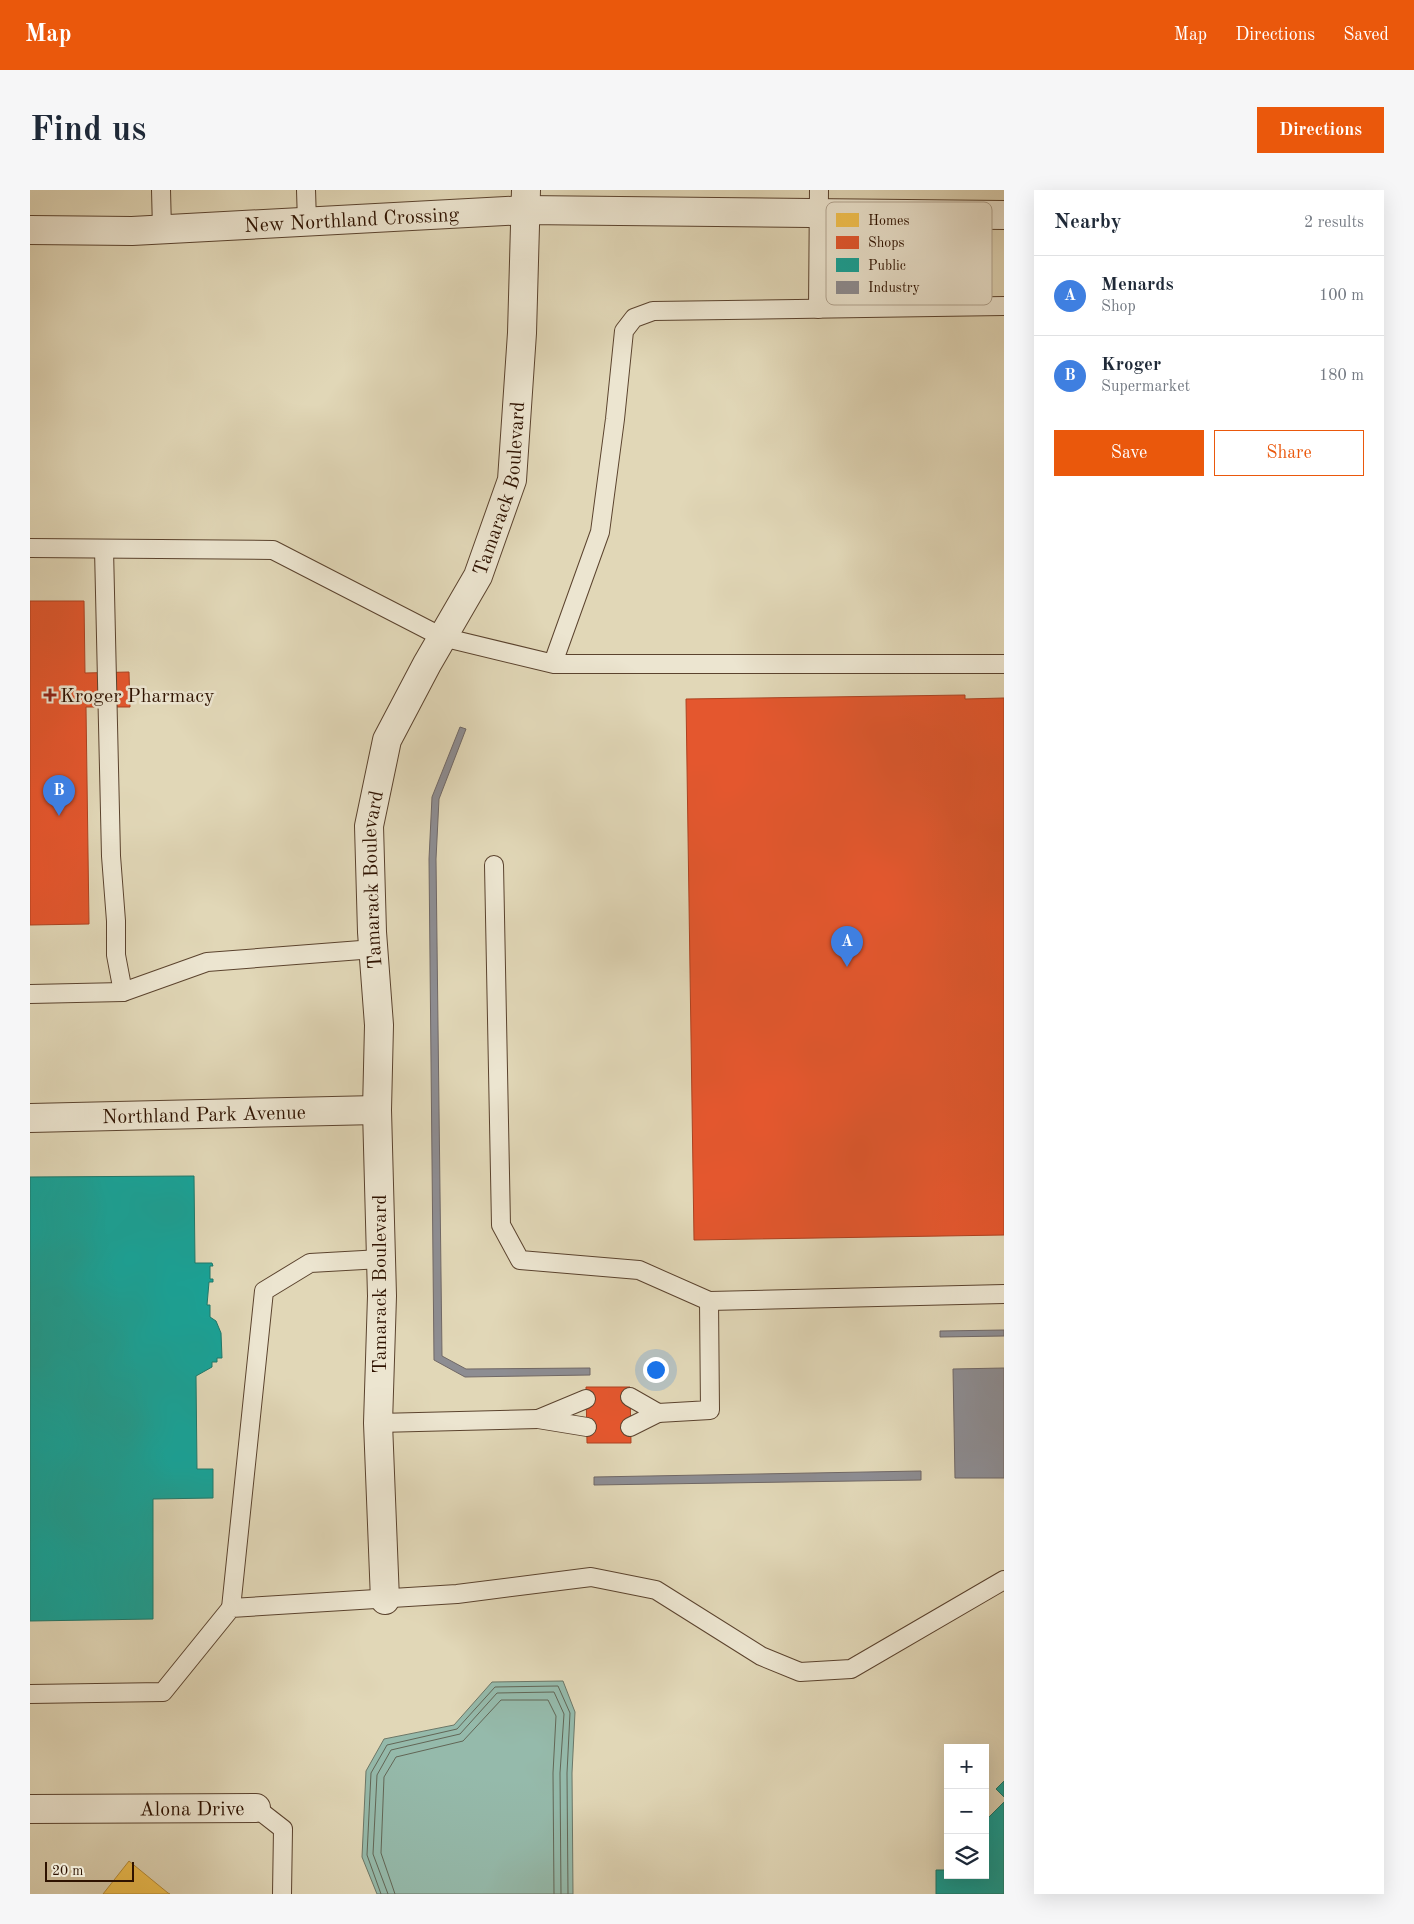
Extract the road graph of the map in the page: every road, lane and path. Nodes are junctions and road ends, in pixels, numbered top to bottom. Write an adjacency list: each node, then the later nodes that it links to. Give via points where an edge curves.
1 (161, 190): 7 (lane)
2 (306, 190): 6 (lane)
3 (526, 200): 4 (street, New Northland Crossing); 6 (street, New Northland Crossing); 13 (street, Tamarack Boulevard, via 522,333 512,480 478,576)
4 (819, 201): 5 (street, New Northland Crossing); 10 (lane)
5 (833, 202)
6 (307, 222): 7 (street, New Northland Crossing)
7 (162, 229): 8 (street, New Northland Crossing)
8 (30, 230)
9 (1004, 306): 10 (lane)
10 (818, 309): 14 (lane, via 653,311 634,318 629,324 624,331 600,532)
11 (30, 548): 12 (lane)
12 (104, 549): 13 (lane, via 273,550); 18 (lane, via 111,856 116,955)
13 (442, 637): 14 (lane); 17 (street, Tamarack Boulevard, via 388,740 369,826)
14 (553, 663): 15 (lane)
15 (1004, 664)
16 (494, 865): 24 (lane, via 502,1225 520,1260 639,1270)
17 (374, 949): 18 (lane, via 207,962); 20 (street, Tamarack Boulevard, via 379,1024)
18 (123, 992): 19 (lane)
19 (30, 994)
20 (376, 1110): 21 (street, Northland Park Avenue); 22 (street, Tamarack Boulevard)
21 (30, 1118)
22 (380, 1259): 29 (street, Tamarack Boulevard); 34 (lane, via 310,1263 264,1291)
23 (1004, 1294): 24 (lane)
24 (709, 1301): 27 (lane, via 710,1410)
25 (630, 1397): 27 (lane)
26 (586, 1398): 28 (lane)
27 (658, 1413): 30 (lane)
28 (538, 1419): 29 (lane); 31 (lane)
29 (378, 1423): 33 (street, Tamarack Boulevard)
30 (630, 1426)
31 (586, 1427)
32 (1004, 1580): 33 (lane, via 851,1669 800,1672 761,1656 656,1590 591,1577)
33 (385, 1600): 34 (lane)
34 (231, 1608): 35 (lane, via 163,1692)
35 (30, 1694)
36 (256, 1808): 37 (street, Alona Drive); 38 (lane, Alona Drive, via 284,1829)
37 (30, 1809)
38 (282, 1894)

